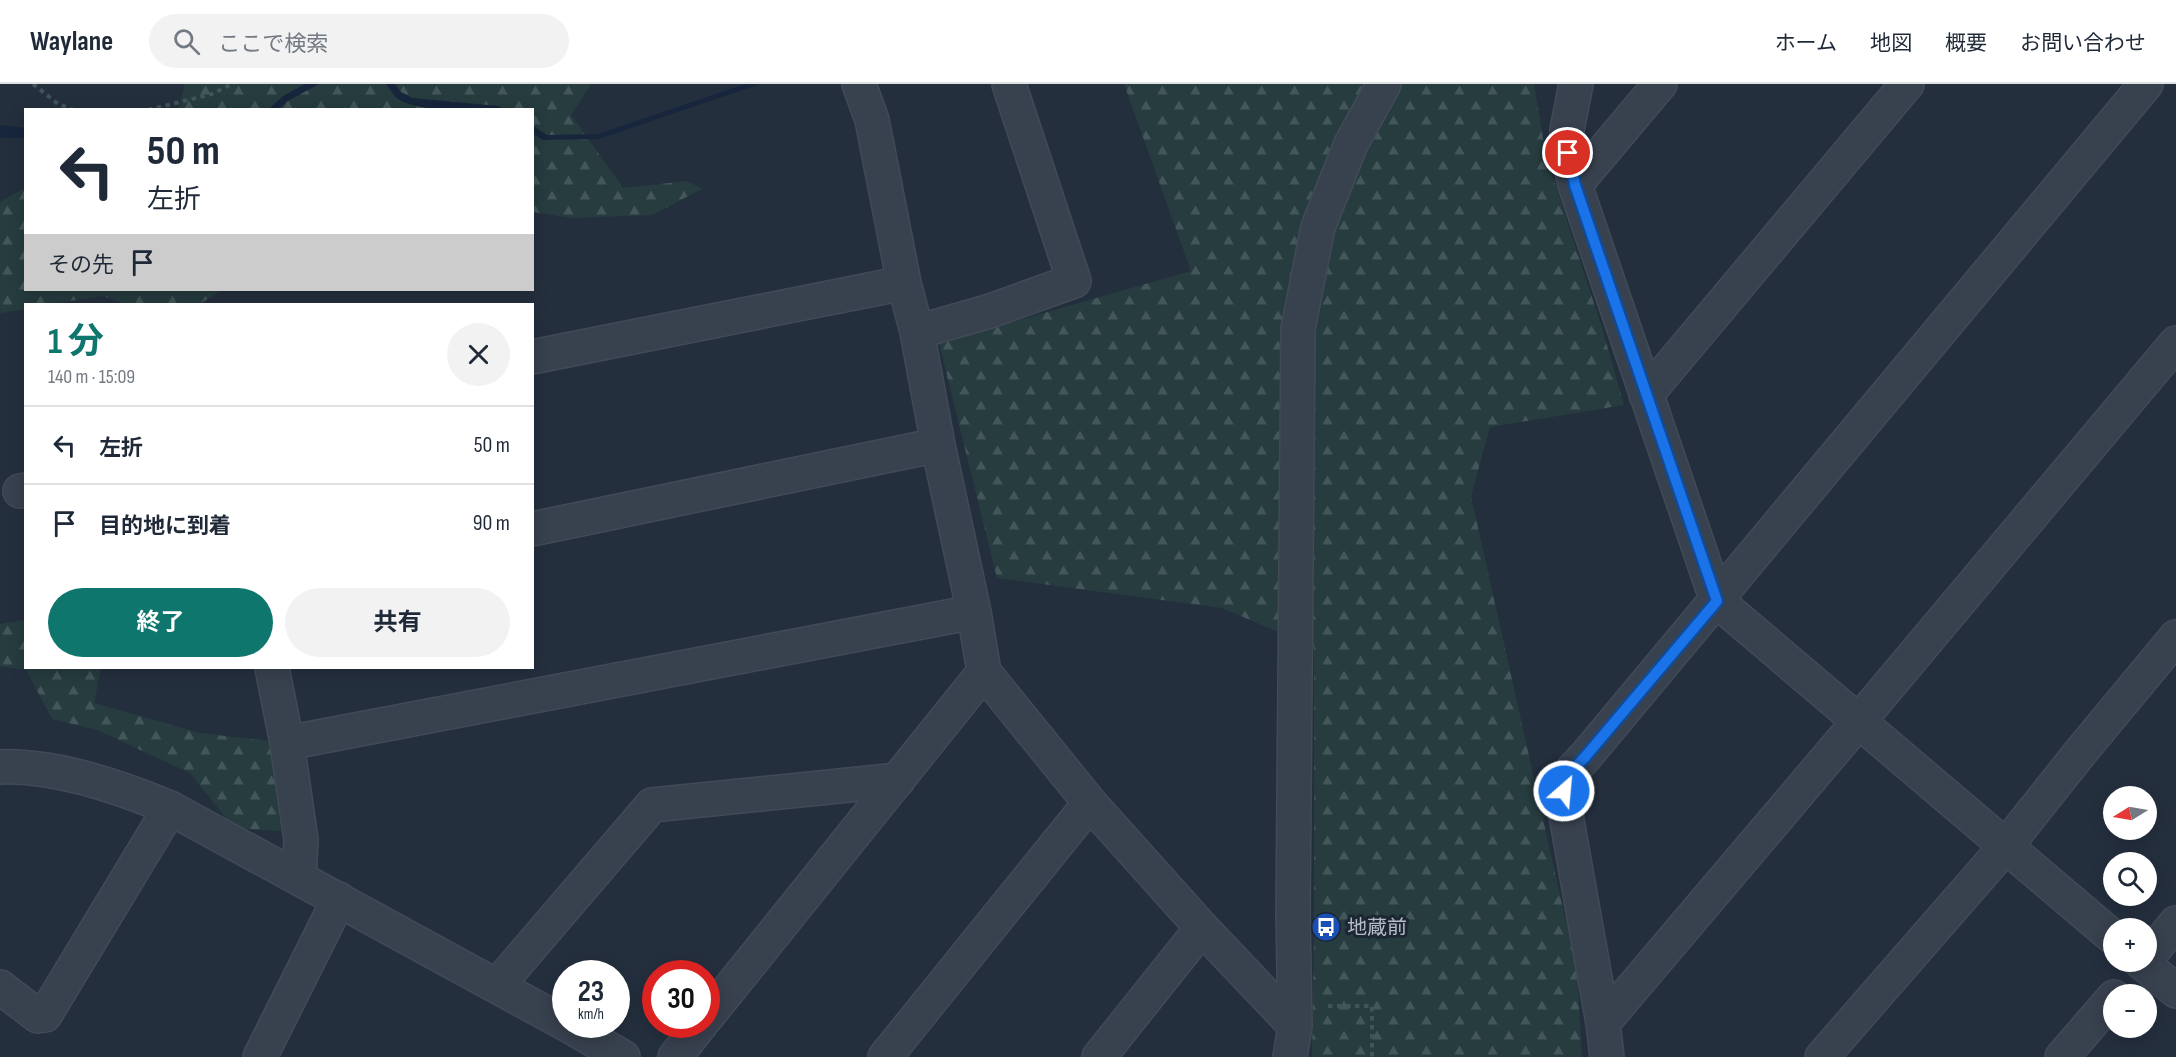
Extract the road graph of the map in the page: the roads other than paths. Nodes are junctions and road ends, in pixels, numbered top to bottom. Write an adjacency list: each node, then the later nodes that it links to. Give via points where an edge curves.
1 (859, 84): 9 (street, via 872,120)
2 (1009, 84): 10 (street, via 1074,280)
3 (1384, 84): 44 (street, via 1351,144 1318,227 1298,329 1293,914)
4 (1576, 84): 8 (street, via 1567,130)
5 (1660, 84): 8 (street)
6 (1907, 84): 13 (street)
7 (2146, 84): 16 (street)
8 (1575, 185): 13 (street)
9 (904, 283): 10 (street); 12 (street)
10 (918, 332): 14 (street)
11 (2176, 343): 21 (street)
12 (534, 357)
13 (1646, 395): 16 (street)
14 (938, 445): 15 (street); 17 (street)
15 (534, 529)
16 (1717, 601): 21 (street); 43 (street, via 1565,778 1564,804)
17 (974, 612): 20 (street); 22 (street)
18 (2176, 637): 27 (street)
19 (272, 669): 22 (street)
20 (984, 672): 24 (street); 25 (street)
21 (1859, 722): 27 (street); 43 (street)
22 (287, 743): 28 (street, via 301,840)
23 (0, 766): 26 (street, via 58,772 128,790)
24 (898, 780): 37 (street, via 652,805); 40 (street)
25 (1090, 803): 31 (street); 50 (street)
26 (170, 808): 28 (street); 38 (street, via 45,1015 38,1016)
27 (2006, 846): 32 (street); 53 (street)
28 (299, 878): 29 (street)
29 (339, 899): 37 (street); 47 (street)
30 (2176, 923): 33 (street)
31 (1202, 928): 44 (street); 51 (street)
32 (2103, 929)
33 (2157, 946)
34 (2135, 972): 36 (street)
35 (2156, 972): 39 (street)
36 (2125, 984)
37 (497, 986): 42 (street)
38 (0, 987)
39 (2176, 991)
40 (720, 1001)
41 (2103, 1010): 54 (street)
42 (552, 1016)
43 (1603, 1023): 52 (street)
44 (1302, 1032)
45 (590, 1038): 48 (street)
46 (690, 1038): 49 (street)
47 (260, 1057)
48 (623, 1057)
49 (675, 1057)
50 (885, 1057)
51 (1099, 1057)
52 (1607, 1057)
53 (1822, 1057)
54 (2062, 1057)

